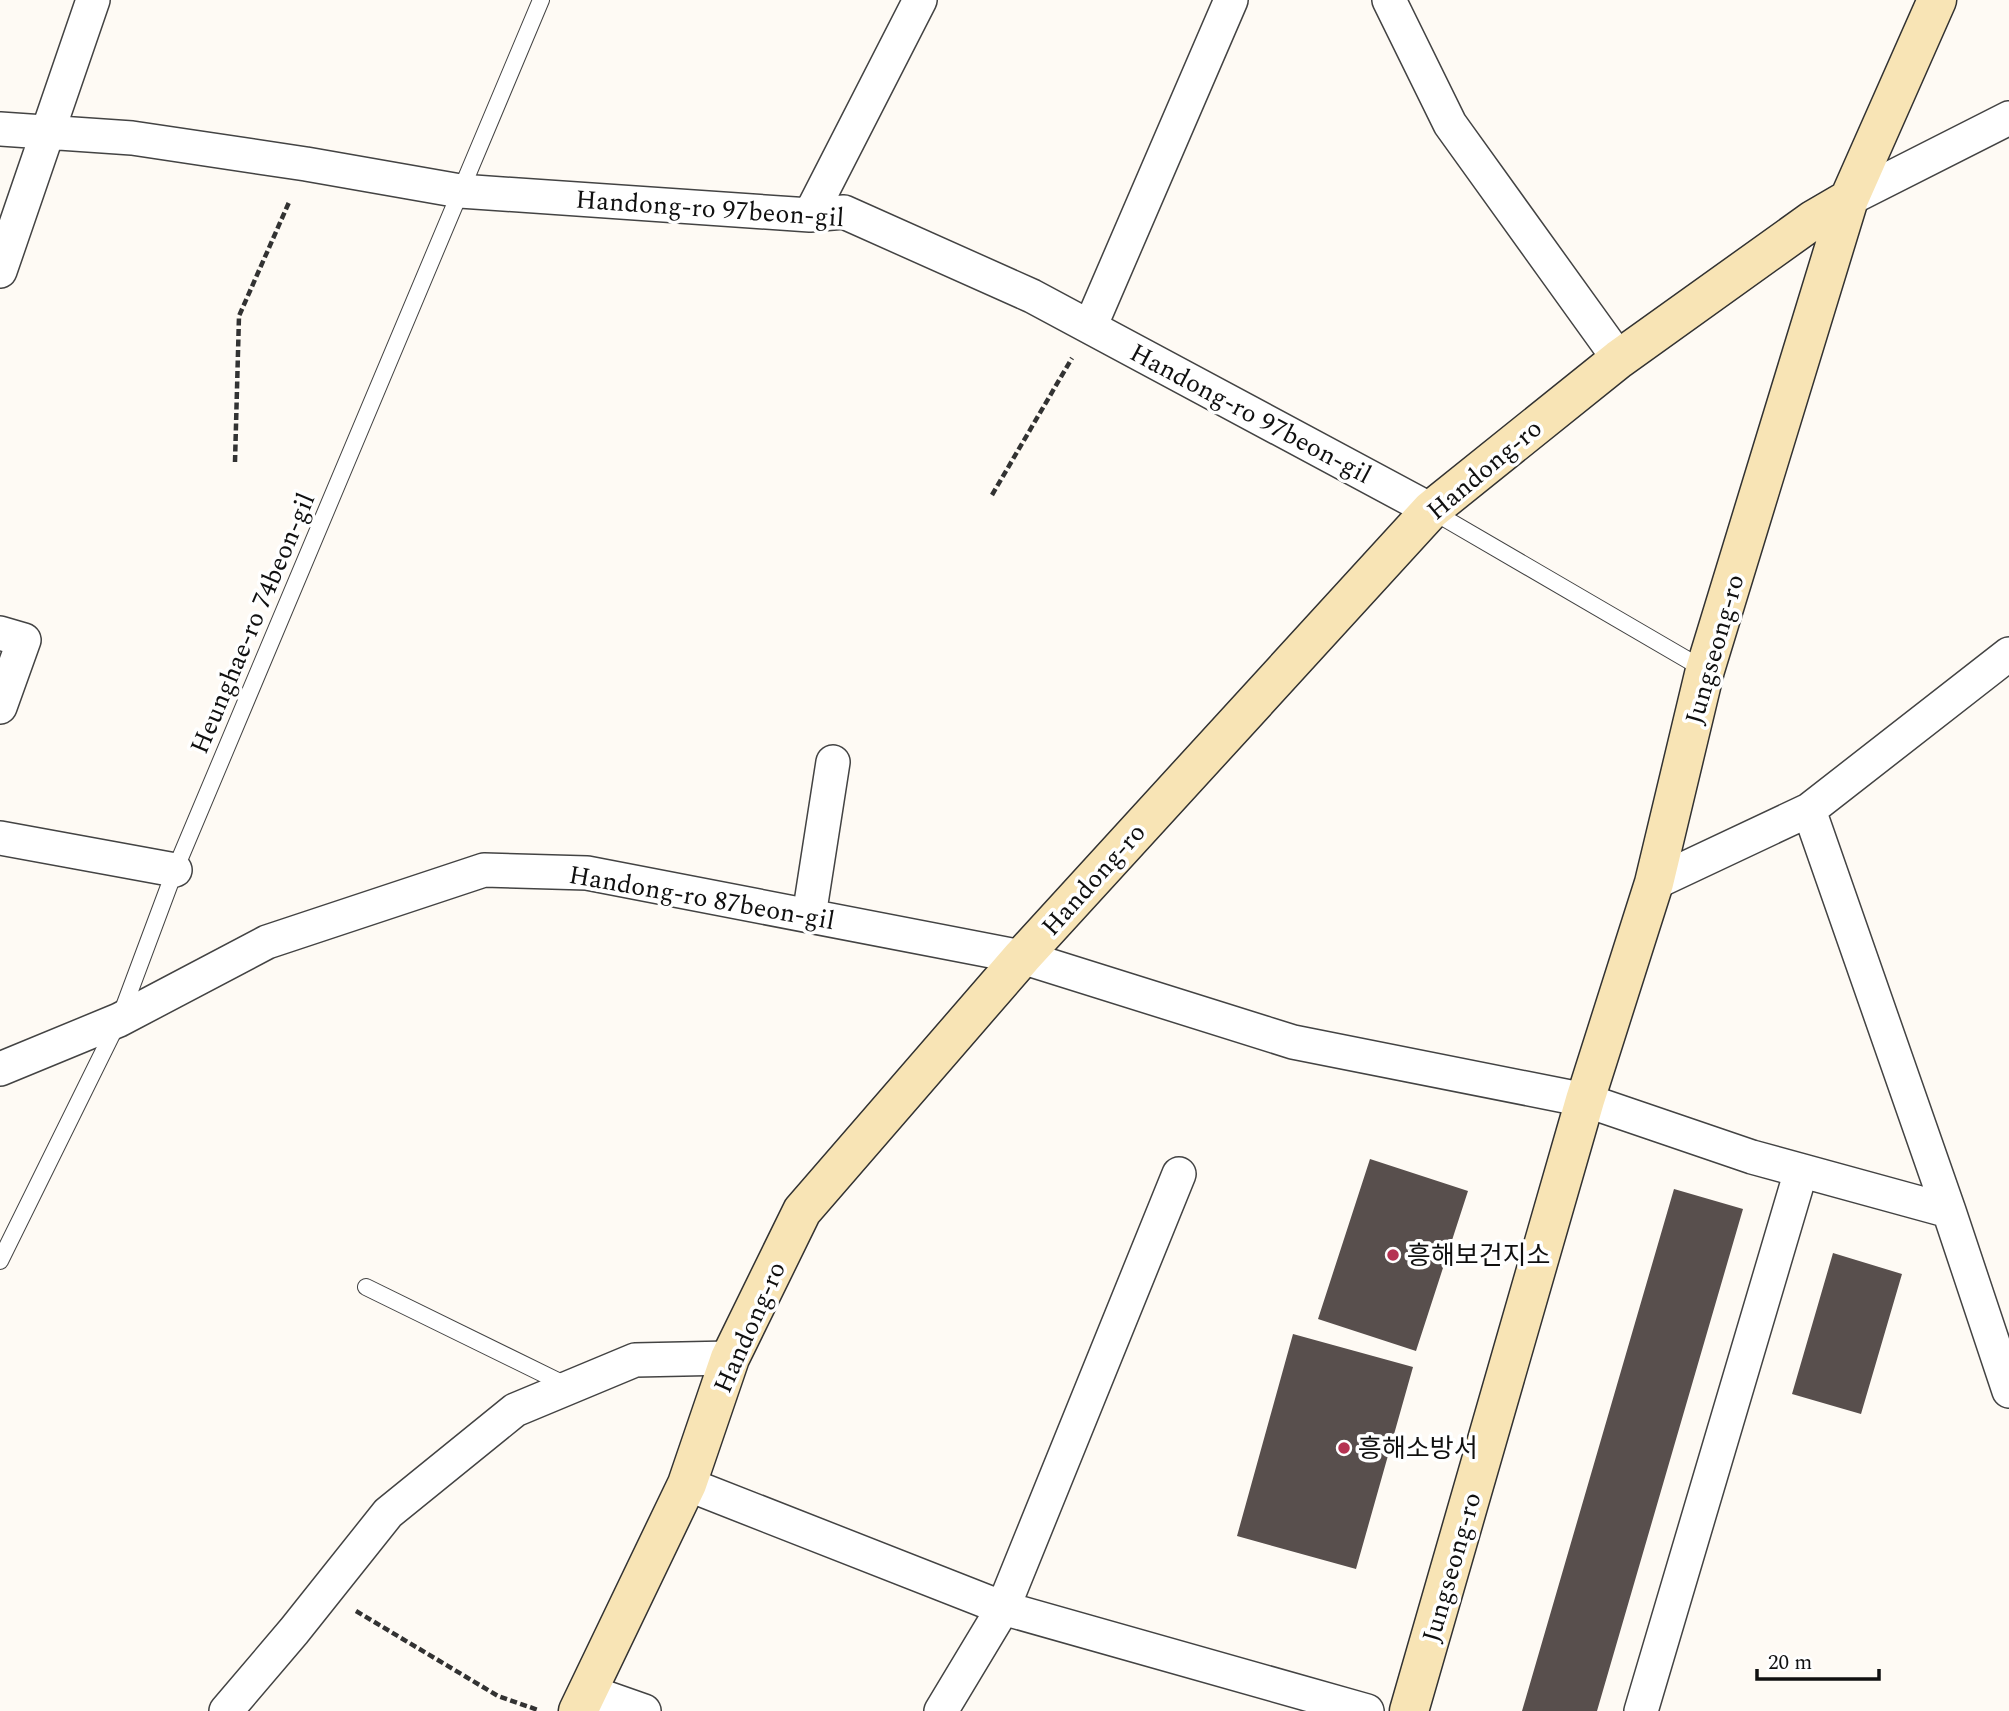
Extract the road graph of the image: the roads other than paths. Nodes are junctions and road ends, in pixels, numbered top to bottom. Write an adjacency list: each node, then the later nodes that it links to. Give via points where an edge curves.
1 (93, 0): 9 (street)
2 (541, 0): 10 (lane, Heunghae-ro 74beon-gil)
3 (920, 0): 12 (street)
4 (1231, 0): 14 (street)
5 (1390, 0): 15 (street, via 1450,124)
6 (1937, 0): 11 (street)
7 (2009, 118): 11 (street)
8 (0, 130): 9 (street, Handong-ro 97beon-gil)
9 (48, 132): 10 (street, Handong-ro 97beon-gil, via 132,138); 13 (street)
10 (460, 191): 12 (street, Handong-ro 97beon-gil); 24 (lane, Heunghae-ro 74beon-gil)
11 (1849, 199): 15 (street, Handong-ro); 19 (street, Jungseong-ro)
12 (810, 215): 14 (street, Handong-ro 97beon-gil, via 844,212 1032,296)
13 (0, 271)
14 (1090, 327): 16 (street, Handong-ro 97beon-gil)
15 (1619, 359): 16 (street, Handong-ro)
16 (1431, 510): 19 (lane); 27 (street, Handong-ro)
17 (0, 633): 20 (street, via 24,640)
18 (2009, 654): 22 (street)
19 (1705, 670): 25 (street, Jungseong-ro)
20 (0, 707)
21 (833, 762): 26 (street)
22 (1808, 810): 25 (street); 33 (street)
23 (0, 838): 24 (street)
24 (174, 870): 28 (lane, Heunghae-ro 74beon-gil)
25 (1654, 883): 30 (street, Jungseong-ro)
26 (809, 915): 27 (street, Handong-ro 87beon-gil); 28 (street, Handong-ro 87beon-gil, via 587,873 484,870 267,942)
27 (1021, 957): 30 (street, Handong-ro, via 1293,1042); 36 (street, Handong-ro, via 802,1211)
28 (119, 1020): 29 (street, Handong-ro 87beon-gil); 34 (lane, Heunghae-ro 74beon-gil)
29 (0, 1069)
30 (1585, 1100): 31 (street); 46 (street, Jungseong-ro)
31 (1801, 1171): 33 (street); 47 (street)
32 (1180, 1174): 40 (street)
33 (1949, 1211): 38 (street)
34 (0, 1261)
35 (366, 1287): 37 (lane)
36 (730, 1358): 37 (street, via 635,1360); 39 (street, Handong-ro)
37 (571, 1387): 42 (street, via 515,1410 388,1513)
38 (2009, 1391)
39 (687, 1484): 40 (street); 41 (street, Handong-ro)
40 (1003, 1608): 44 (street); 45 (street)
41 (582, 1701): 43 (street, Handong-ro)
42 (226, 1711)
43 (644, 1711)
44 (941, 1711)
45 (1367, 1711)
46 (1409, 1711)
47 (1641, 1711)

